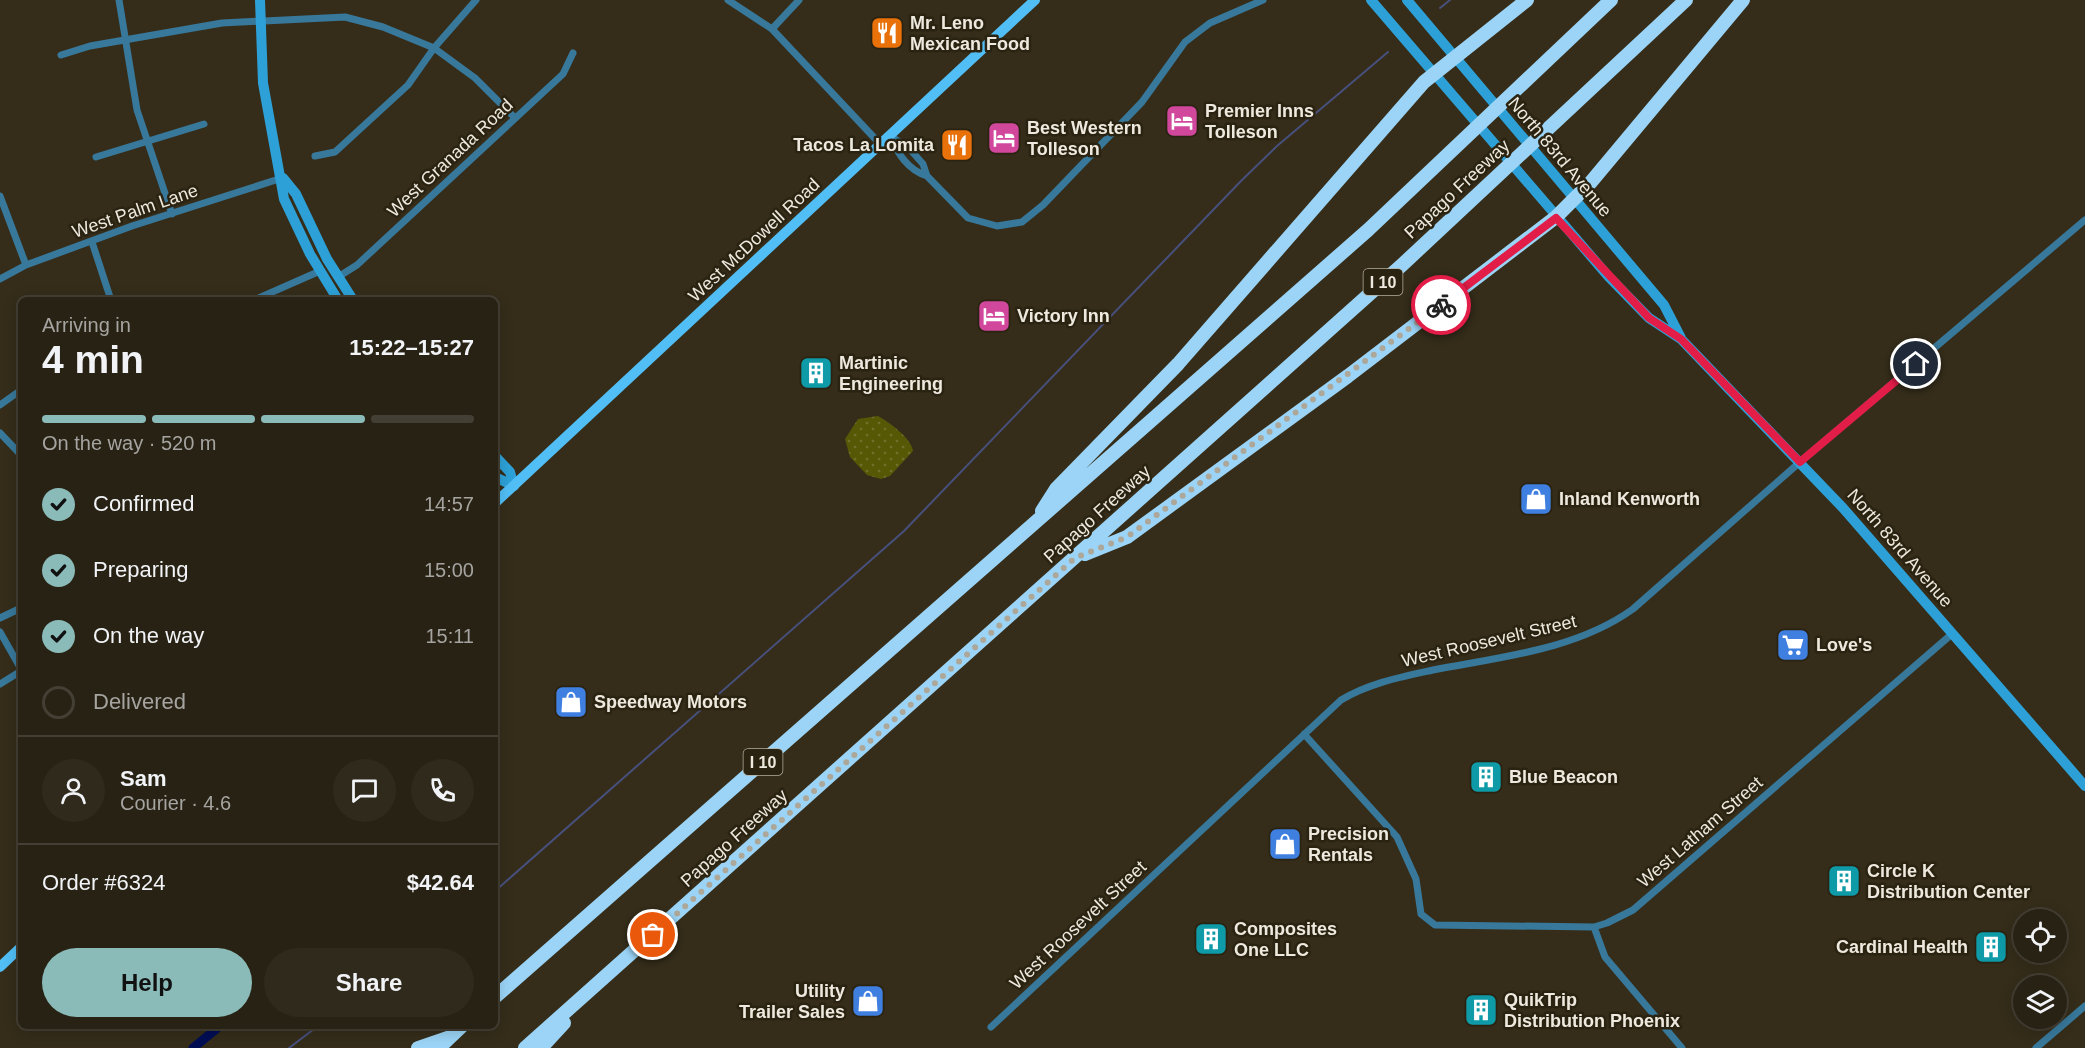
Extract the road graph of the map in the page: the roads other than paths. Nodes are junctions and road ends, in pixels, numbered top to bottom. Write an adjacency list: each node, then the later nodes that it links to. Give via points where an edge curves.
1 (119, 0): 16 (street)
2 (260, 0): 14 (main road)
3 (475, 0): 17 (street)
4 (728, 0): 15 (street)
5 (799, 0): 15 (street)
6 (1035, 0): 24 (main road, West McDowell Road)
7 (1263, 0): 29 (street, via 1196,32 1179,49 1142,102 1043,206 1022,222 1008,226 968,218)
8 (1371, 0): 21 (main road, North 83rd Avenue)
9 (1527, 0): 20 (highway)
10 (1611, 0): 55 (highway, Papago Freeway / I 10, via 1368,230)
11 (1686, 0): 56 (highway, Papago Freeway / I 10, via 1402,265)
12 (1743, 0): 32 (highway)
13 (1409, 3): 20 (main road, North 83rd Avenue)
14 (260, 21): 16 (street, via 222,23); 17 (street, via 345,17 383,27); 30 (main road, via 268,119)
15 (772, 29): 26 (street)
16 (127, 39): 19 (street); 25 (street, via 137,110)
17 (434, 48): 22 (street, via 475,78); 27 (street, via 408,85 335,152)
18 (573, 53): 22 (street, West Granada Road, via 562,74)
19 (61, 55)
20 (1454, 56): 21 (highway); 32 (main road, North 83rd Avenue)
21 (1434, 74): 34 (main road, North 83rd Avenue); 55 (highway, via 1178,364 1056,489)
22 (515, 118): 39 (street, West Granada Road, via 357,266)
23 (204, 124): 25 (street)
24 (890, 136): 26 (main road, West McDowell Road); 29 (street, via 908,147 923,164); 29 (street, via 897,152 915,172)
25 (148, 142): 28 (street); 33 (street)
26 (881, 145): 53 (main road, West McDowell Road)
27 (315, 156)
28 (96, 157)
29 (927, 176)
30 (282, 178): 33 (street, West Palm Lane); 38 (main road, via 284,199); 39 (main road, via 296,194)
31 (0, 196): 37 (street)
32 (1574, 200): 34 (highway); 45 (main road, North 83rd Avenue, via 1664,305)
33 (172, 214): 36 (street, West Palm Lane)
34 (1556, 218): 45 (main road, North 83rd Avenue, via 1649,318); 56 (highway, via 1127,537)
35 (2085, 220): 51 (street, West Roosevelt Street)
36 (92, 242): 37 (street, West Palm Lane); 41 (street)
37 (26, 265): 40 (street, West Palm Lane)
38 (320, 271): 42 (street); 43 (main road)
39 (338, 277): 44 (main road)
40 (0, 279)
41 (110, 297)
42 (270, 297)
43 (336, 297)
44 (351, 297)
45 (1681, 339): 51 (main road, North 83rd Avenue)
46 (18, 392): 47 (street)
47 (0, 405)
48 (0, 433): 49 (street)
49 (18, 452)
50 (498, 459): 53 (main road, via 510,472)
51 (1800, 462): 60 (main road, North 83rd Avenue); 64 (street, West Roosevelt Street, via 1612,624 1569,641 1367,687 1341,700)
52 (498, 478): 53 (main road)
53 (514, 486): 54 (main road, West McDowell Road)
54 (498, 501)
55 (1031, 527): 70 (highway, Papago Freeway / I 10)
56 (1075, 558): 68 (highway, Papago Freeway / I 10)
57 (18, 609): 58 (street)
58 (0, 618)
59 (0, 632): 61 (street)
60 (1953, 633): 65 (main road, North 83rd Avenue); 66 (street, West Latham Street, via 1633,910)
61 (18, 665)
62 (18, 672): 63 (street)
63 (0, 684)
64 (1304, 734): 66 (street, West Latham Street, via 1397,837 1416,879 1421,914 1435,925); 72 (street, West Roosevelt Street)
65 (2085, 786)
66 (1594, 927): 79 (street, via 1605,957)
67 (18, 950): 69 (main road)
68 (619, 965): 77 (highway, Papago Freeway / I 10); 78 (highway)
69 (0, 967)
70 (498, 994)
71 (2085, 1006): 80 (street)
72 (991, 1027)
73 (459, 1029): 74 (highway)
74 (450, 1037): 75 (highway); 76 (highway)
75 (418, 1048)
76 (438, 1048)
77 (525, 1048)
78 (541, 1048)
79 (1682, 1048)
80 (2036, 1048)

